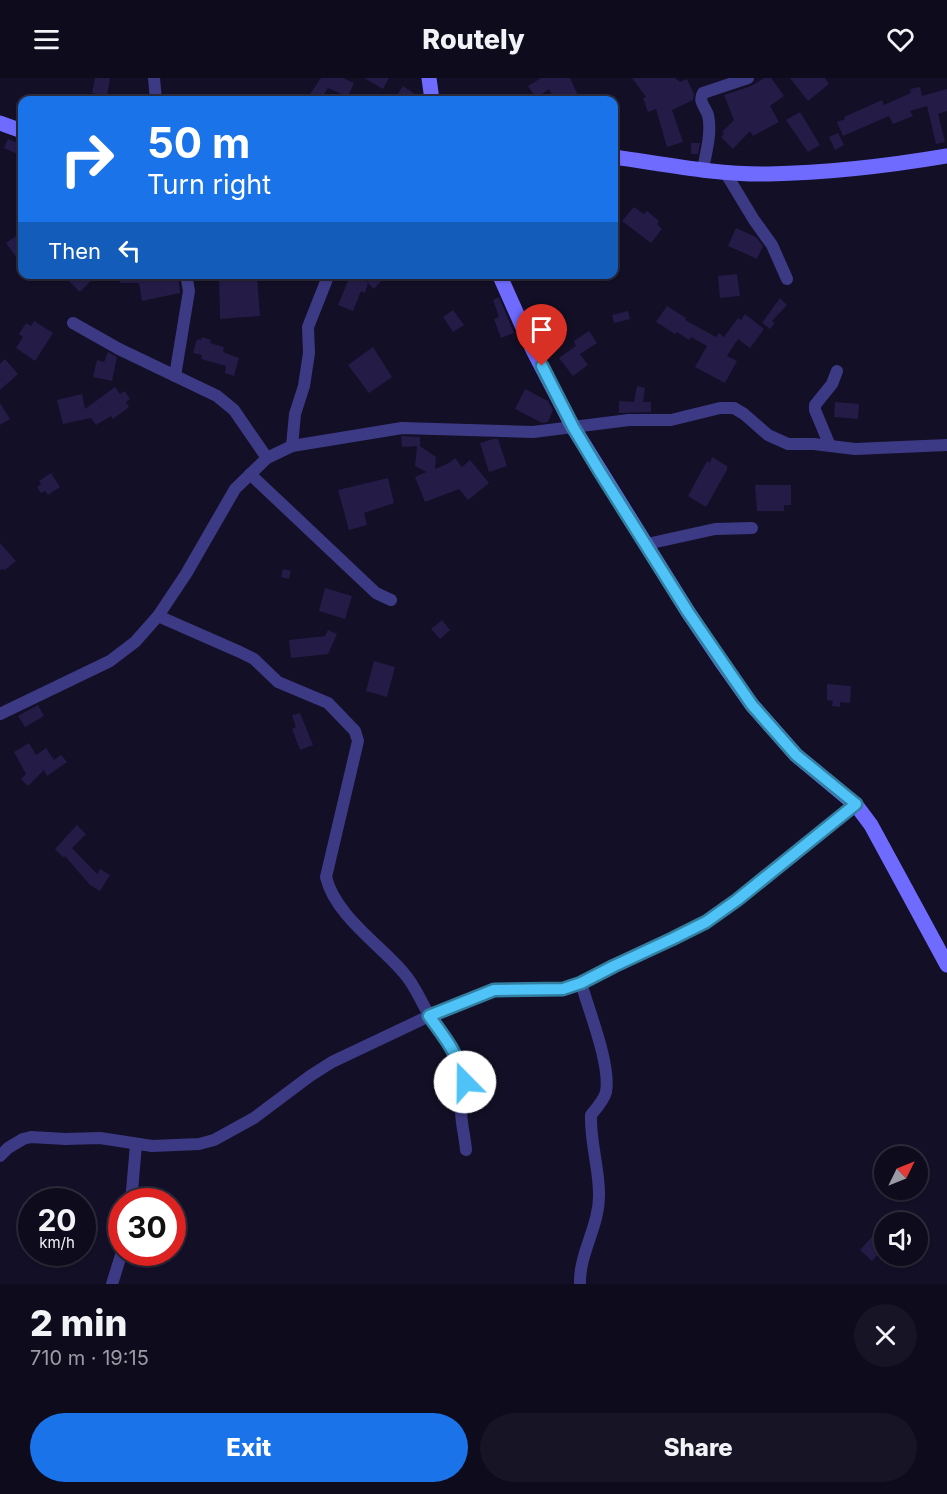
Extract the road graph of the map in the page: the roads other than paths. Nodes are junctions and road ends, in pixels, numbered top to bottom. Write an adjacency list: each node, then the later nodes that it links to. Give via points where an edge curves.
1 (154, 78): 4 (street)
2 (429, 78): 5 (street)
3 (748, 78): 10 (street, via 700,96 709,124)
4 (156, 96)
5 (431, 96)
6 (0, 123): 7 (street)
7 (18, 129)
8 (947, 156): 11 (street, via 870,168 768,174)
9 (618, 158): 10 (street)
10 (703, 169): 11 (street)
11 (725, 172): 15 (street, via 772,245)
12 (187, 279): 18 (street, via 189,291)
13 (327, 279): 21 (street, via 309,327 309,353)
14 (501, 279): 19 (street)
15 (787, 279)
16 (73, 323): 18 (street)
17 (837, 371): 22 (street, via 815,405)
18 (175, 376): 23 (street, via 217,396 234,410)
19 (573, 427): 21 (street, via 533,432 402,428); 22 (street, via 671,420 734,408 778,441); 26 (street)
20 (947, 445): 22 (street, via 855,449)
21 (292, 446): 23 (street)
22 (830, 446)
23 (267, 458): 24 (street)
24 (250, 474): 27 (street, via 376,592); 28 (street, via 235,489)
25 (752, 528): 26 (street, via 715,530)
26 (647, 544): 30 (street, via 752,705 796,755)
27 (391, 600)
28 (158, 616): 29 (street, via 135,642 110,661); 33 (street, via 254,659 278,682 328,703 355,731 358,741 326,877 341,906 415,986)
29 (0, 714)
30 (856, 804): 31 (street); 32 (street, via 706,922)
31 (947, 965)
32 (581, 983): 33 (street, via 563,989 494,990); 40 (street, via 606,1074 606,1094 591,1115 599,1194)
33 (429, 1016): 34 (street, via 332,1062 254,1118 214,1140 199,1144); 35 (street, via 462,1068 465,1082 461,1111)
34 (136, 1144): 36 (street, via 100,1138 31,1137); 37 (street)
35 (466, 1150)
36 (0, 1156)
37 (132, 1188)
38 (118, 1266): 39 (street)
39 (112, 1284)
40 (580, 1284)

